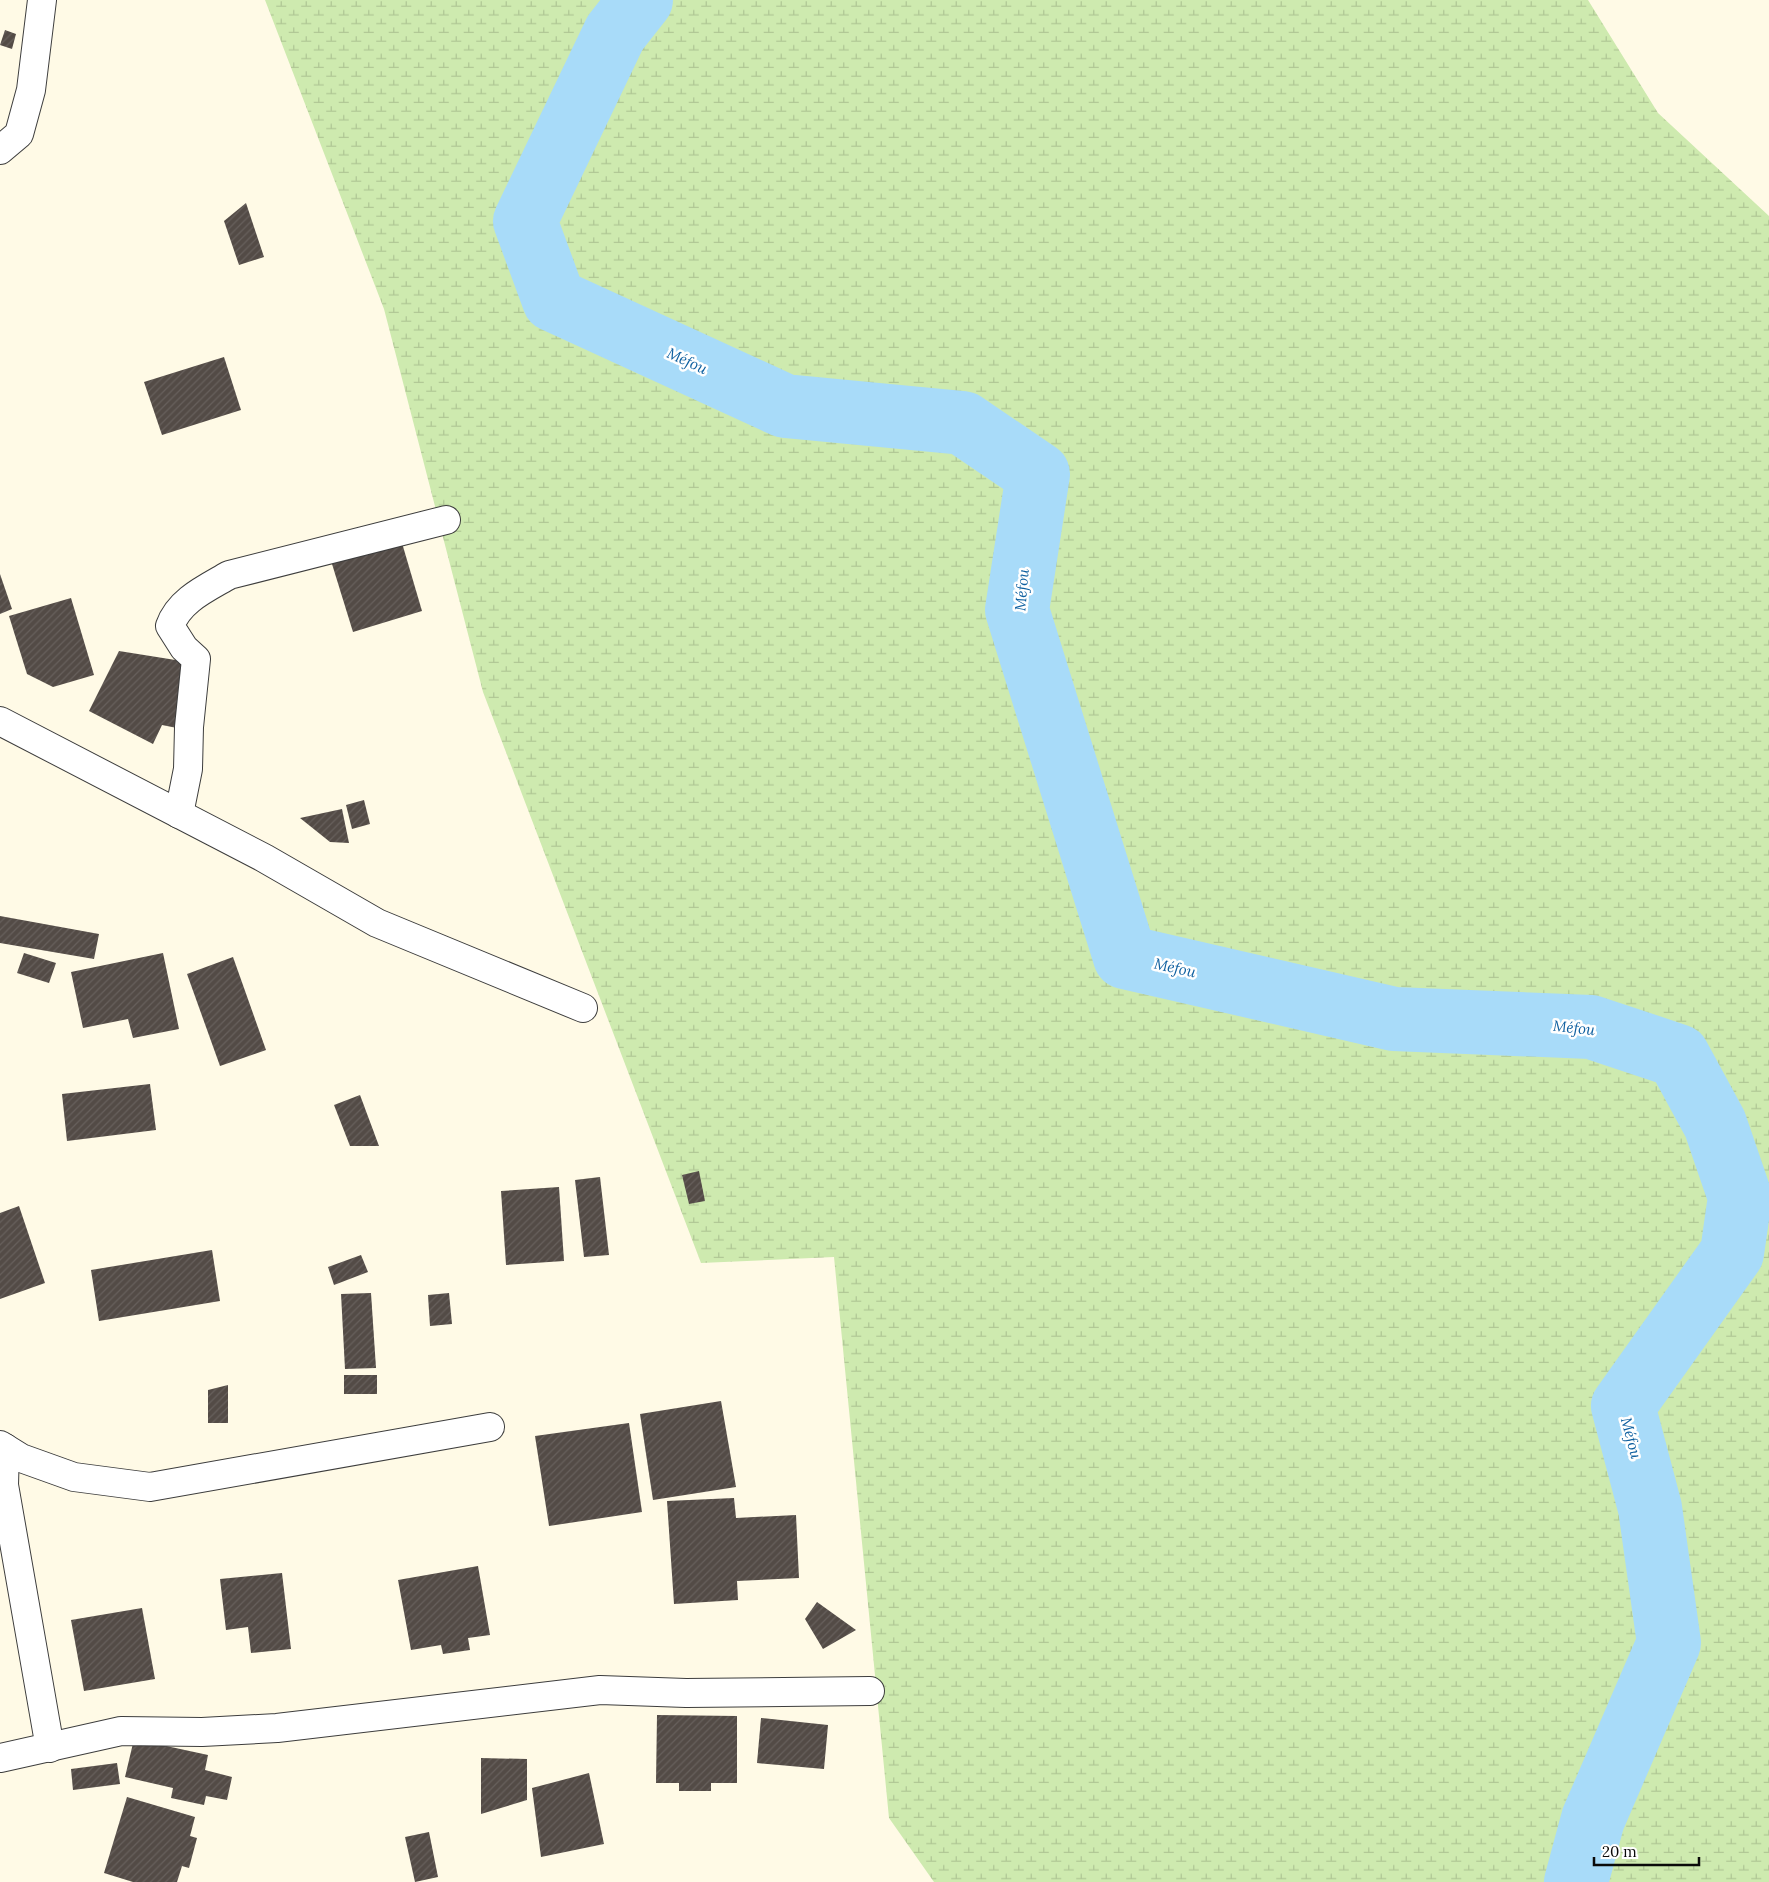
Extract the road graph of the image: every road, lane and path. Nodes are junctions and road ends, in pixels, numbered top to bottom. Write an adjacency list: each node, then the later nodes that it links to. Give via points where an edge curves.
1 (42, 0): 2 (street, via 31,90 19,134)
2 (0, 150)
3 (446, 520): 5 (street, via 229,575 175,612 170,626 184,648 196,658 188,769)
4 (0, 721): 5 (street)
5 (179, 814): 6 (street, via 378,923)
6 (583, 1008)
7 (490, 1427): 8 (street, via 150,1487 74,1477 21,1458)
8 (2, 1447): 10 (street, via 4,1485)
9 (870, 1692): 10 (street, via 600,1690 278,1728 202,1732 121,1731)
10 (50, 1748): 11 (street)
11 (0, 1758)

